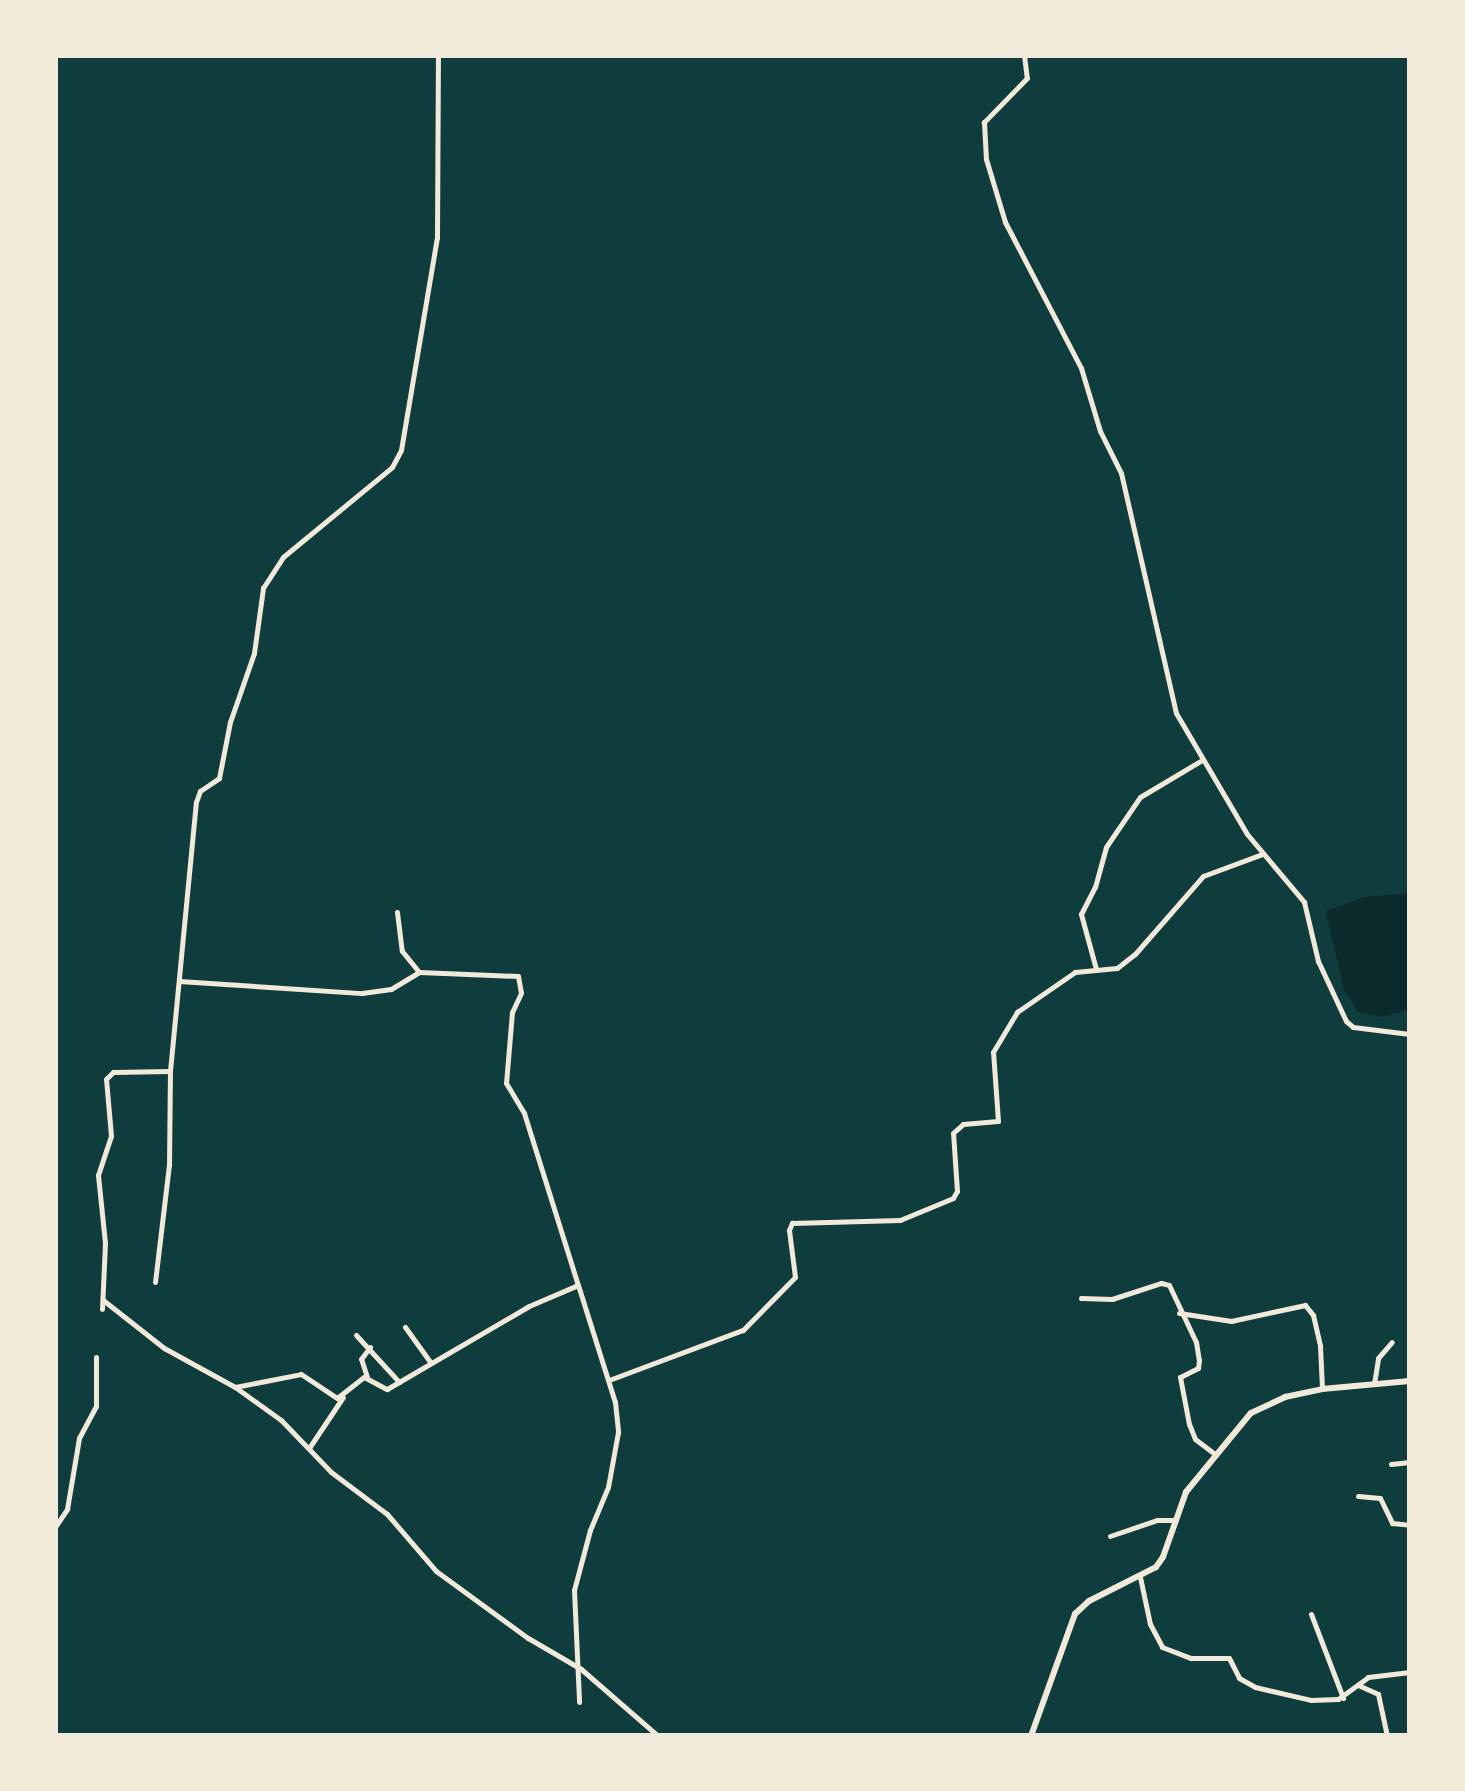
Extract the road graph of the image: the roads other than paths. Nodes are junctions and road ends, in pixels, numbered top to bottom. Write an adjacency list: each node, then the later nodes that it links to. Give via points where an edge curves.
1 (438, 55): 8 (street, via 437,238 401,450 392,467 283,557 262,588 254,653 219,778 198,796)
2 (1024, 55): 3 (street, via 1027,78 984,122 986,159 1006,222 1081,368 1121,473 1174,706)
3 (1202, 760): 4 (street); 6 (street, via 1140,798 1106,847 1082,914)
4 (1262, 854): 6 (street, via 1208,872 1130,958 1112,970); 9 (street, via 1308,909 1318,962 1346,1021)
5 (397, 912): 7 (street, via 402,951)
6 (1096, 970): 24 (street, via 1052,984 1001,1032 992,1063 999,1117 963,1124 953,1133 958,1190 952,1198 900,1220 792,1223 795,1276 744,1330)
7 (418, 972): 8 (street, via 390,989 362,993); 12 (street, via 512,974 521,980 506,1083 524,1113)
8 (178, 981): 10 (street)
9 (1410, 1034)
10 (170, 1071): 11 (street, via 170,1165); 14 (street, via 107,1075 111,1136 98,1175)
11 (154, 1282)
12 (580, 1288): 22 (street, via 529,1306); 24 (street)
13 (1081, 1298): 16 (street, via 1123,1297 1165,1282)
14 (103, 1300): 15 (street); 28 (street, via 164,1348)
15 (102, 1308)
16 (1179, 1313): 29 (street, via 1231,1321 1309,1307 1323,1362); 32 (street, via 1199,1360 1198,1368 1180,1377 1189,1424 1195,1439)
17 (405, 1327): 22 (street)
18 (356, 1335): 20 (street)
19 (1392, 1342): 27 (street, via 1378,1358)
20 (370, 1347): 23 (street, via 361,1359); 26 (street)
21 (96, 1357): 38 (street, via 96,1406 79,1438 67,1509)
22 (432, 1363): 26 (street)
23 (367, 1377): 26 (street, via 384,1390); 30 (street)
24 (608, 1380): 42 (street, via 618,1418 617,1450 574,1590)
25 (1410, 1380): 27 (street)
26 (399, 1382)
27 (1374, 1384): 29 (street)
28 (236, 1387): 30 (street, via 301,1374); 31 (street)
29 (1322, 1389): 32 (street, via 1258,1408)
30 (344, 1397): 31 (street)
31 (308, 1448): 42 (street, via 388,1514 436,1570)
32 (1216, 1456): 36 (street, via 1186,1492)
33 (1410, 1462): 34 (street)
34 (1391, 1464)
35 (1358, 1496): 37 (street, via 1380,1498 1392,1523)
36 (1175, 1520): 39 (street); 40 (street, via 1164,1558)
37 (1410, 1525)
38 (55, 1527)
39 (1110, 1536)
40 (1140, 1577): 45 (street, via 1153,1633 1172,1654 1228,1658 1238,1678 1255,1687 1311,1700); 48 (street, via 1076,1614)
41 (1312, 1614): 45 (street)
42 (580, 1670): 46 (street); 47 (street)
43 (1410, 1672): 44 (street, via 1371,1676)
44 (1358, 1685): 45 (street); 49 (street, via 1378,1694)
45 (1343, 1698)
46 (579, 1702)
47 (658, 1736)
48 (1030, 1736)
49 (1387, 1736)

